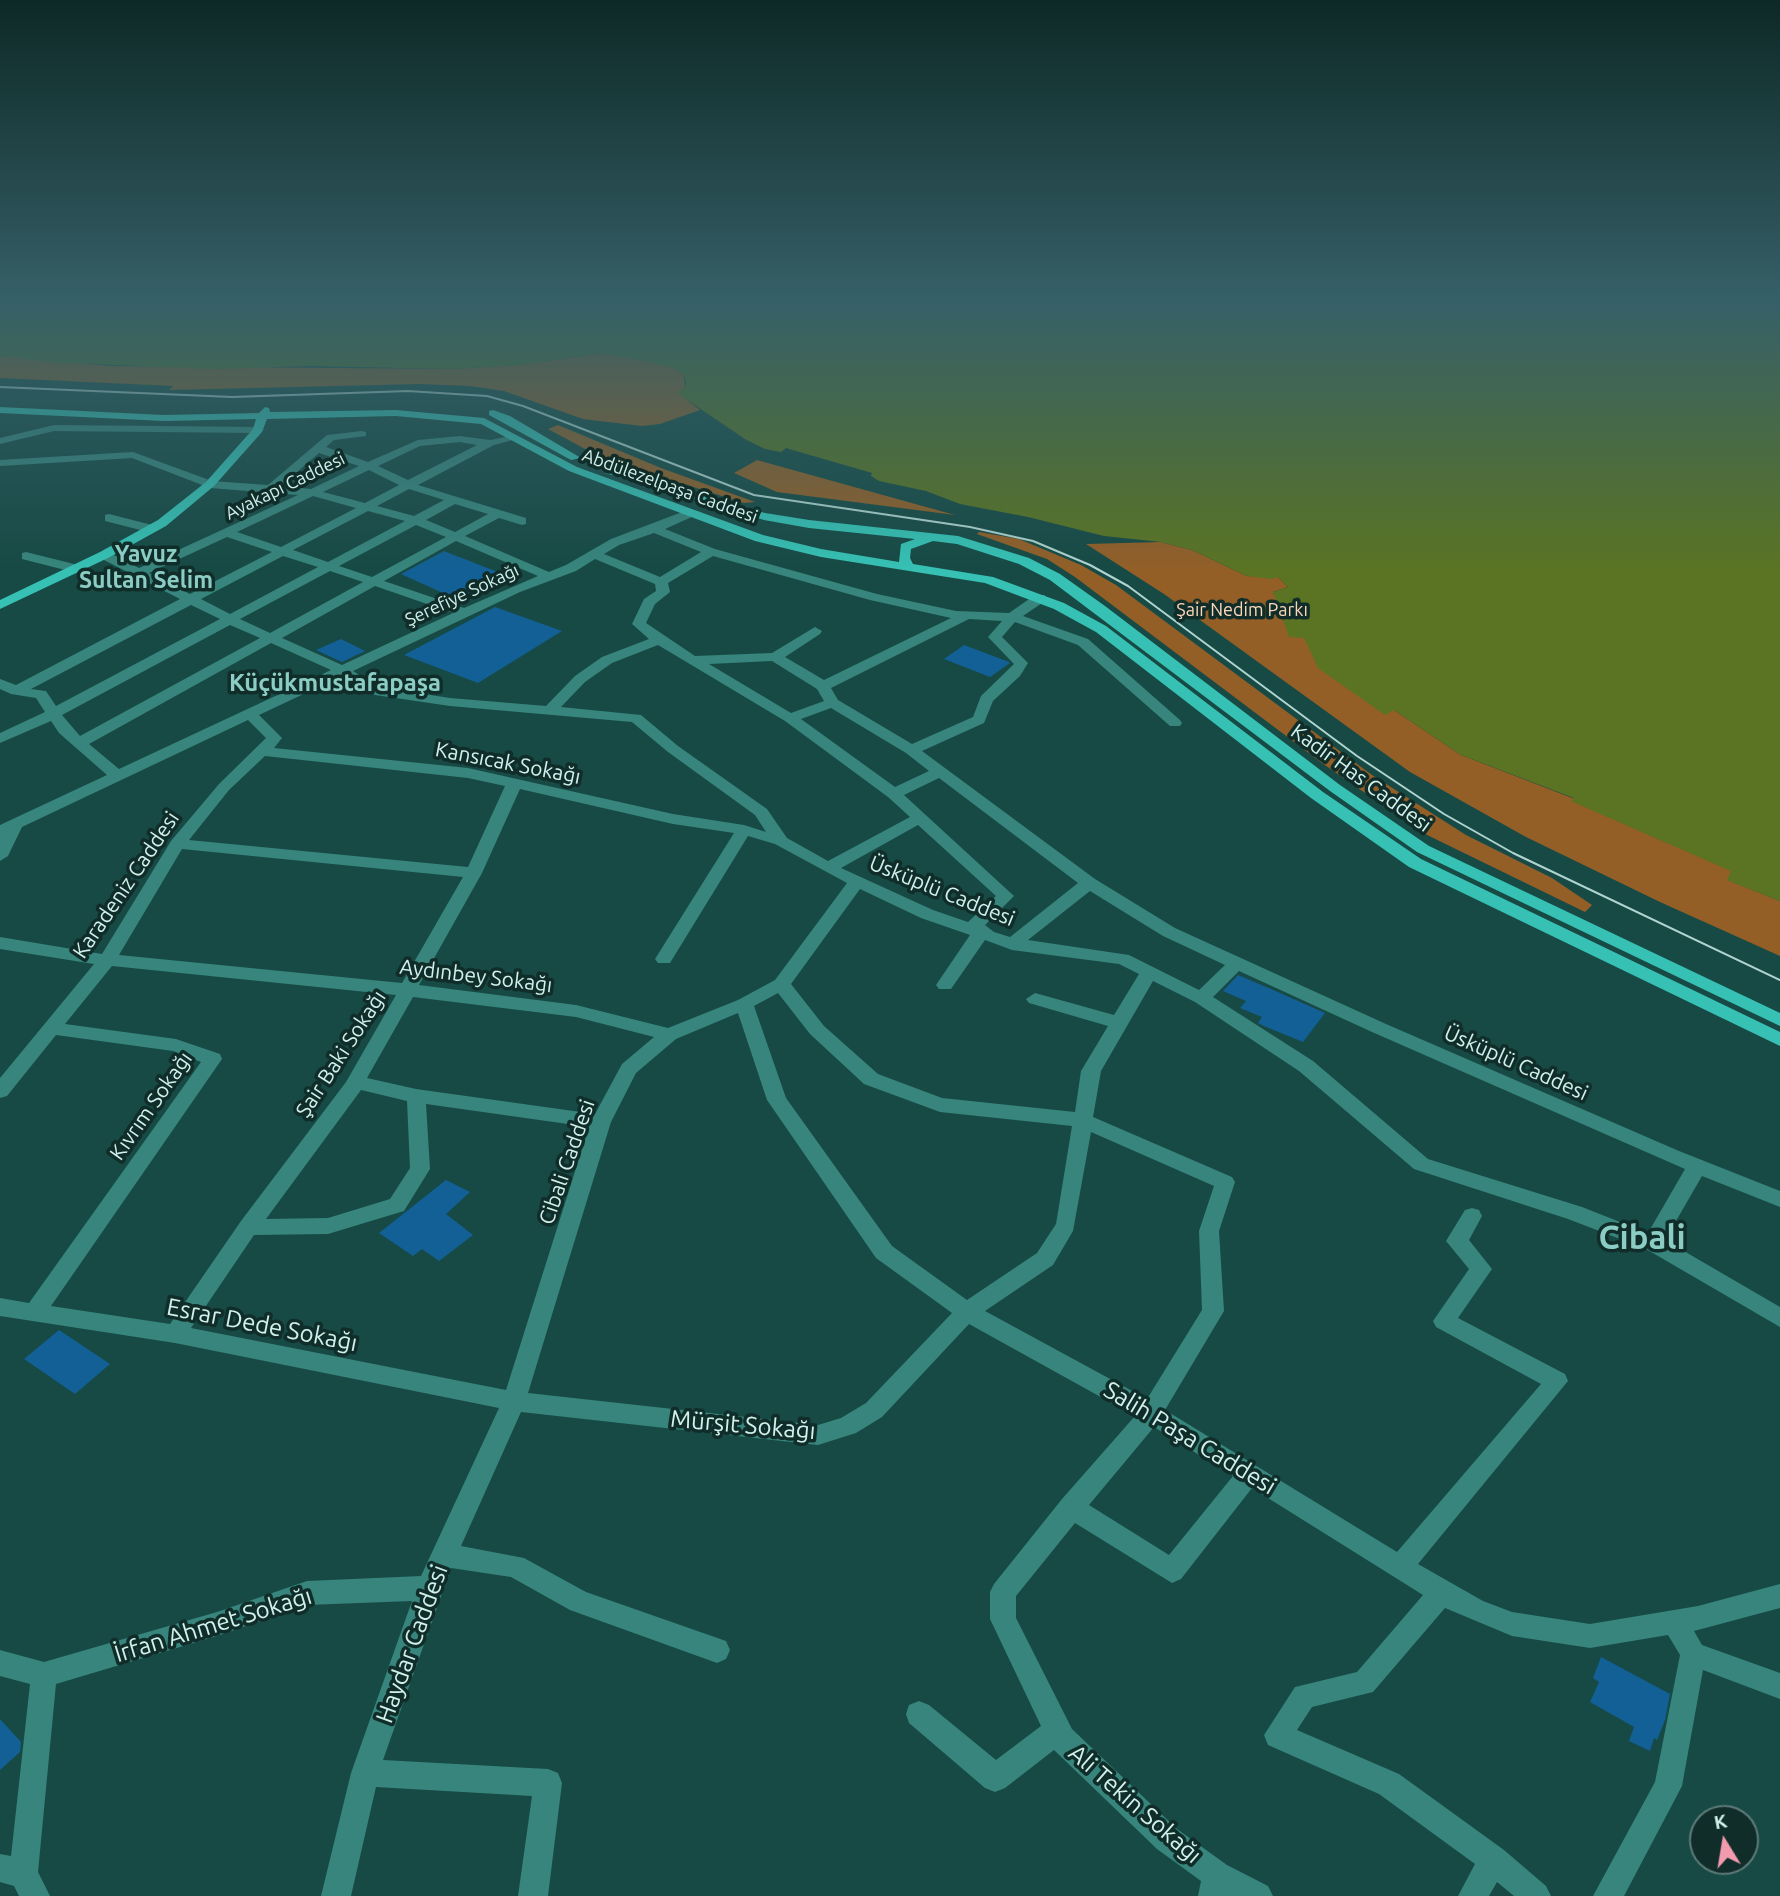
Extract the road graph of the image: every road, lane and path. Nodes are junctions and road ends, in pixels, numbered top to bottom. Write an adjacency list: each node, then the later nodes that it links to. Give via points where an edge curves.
1 (0, 402): 3 (main road, Abdülezelpaşa Caddesi)
2 (0, 410): 3 (main road, Abdülezelpaşa Caddesi, via 136,417)
3 (264, 413): 4 (main road); 6 (main road, Abdülezelpaşa Caddesi, via 428,414 484,421); 25 (main road, Abdülezelpaşa Caddesi, via 390,404 484,411 506,418 584,462 631,480 787,521)
4 (258, 430): 7 (street, via 54,428); 12 (main road)
5 (362, 434): 9 (street, via 331,437)
6 (512, 437): 8 (street); 19 (main road, Abdülezelpaşa Caddesi, via 585,474)
7 (0, 441)
8 (490, 443): 11 (street, Ayakapı Caddesi, via 427,441); 13 (street)
9 (316, 448): 11 (street); 14 (street)
10 (0, 463): 12 (street, via 133,456)
11 (369, 466): 13 (street); 15 (street, Ayakapı Caddesi)
12 (210, 484): 14 (street); 24 (main road)
13 (410, 486): 16 (street); 17 (street)
14 (269, 490): 15 (street)
15 (310, 492): 17 (street); 26 (street, Ayakapı Caddesi)
16 (455, 499): 18 (street); 21 (street)
17 (370, 507): 21 (street); 29 (street)
18 (499, 513): 22 (street); 27 (street)
19 (690, 513): 23 (street, Şerefiye Sokağı); 34 (main road, Abdülezelpaşa Caddesi, via 768,541)
20 (109, 518): 24 (street)
21 (416, 520): 27 (street); 37 (street)
22 (523, 521)
23 (655, 528): 30 (street); 32 (street, Şerefiye Sokağı, via 615,542)
24 (152, 529): 31 (main road)
25 (867, 530): 28 (main road, Abdülezelpaşa Caddesi); 34 (main road, via 872,545 865,552)
26 (229, 533): 29 (street); 38 (street, Ayakapı Caddesi)
27 (460, 537): 39 (street); 40 (street)
28 (940, 537): 35 (main road, via 905,547); 96 (main road, Kadir Has Caddesi, via 1009,555 1055,577 1423,849)
29 (285, 550): 37 (street); 43 (street)
30 (711, 552): 41 (street); 46 (street, via 876,597)
31 (104, 555): 36 (main road); 38 (street)
32 (597, 555): 39 (street, Şerefiye Sokağı); 41 (street)
33 (26, 556): 36 (street)
34 (836, 556): 35 (main road, Abdülezelpaşa Caddesi)
35 (907, 566): 42 (main road, Abdülezelpaşa Caddesi, via 988,580)
36 (73, 568): 44 (main road)
37 (329, 568): 40 (street); 48 (street)
38 (139, 573): 43 (street)
39 (551, 577): 45 (street, Şerefiye Sokağı)
40 (374, 582): 45 (street); 50 (street)
41 (662, 587): 51 (street, via 639,624)
42 (1040, 598): 47 (street); 100 (main road, Kadir Has Caddesi, via 1118,641 1298,781 1415,863)
43 (193, 599): 48 (street); 57 (street)
44 (0, 605)
45 (466, 613): 54 (street, Şerefiye Sokağı)
46 (969, 614): 47 (street); 56 (street)
47 (1012, 617): 63 (street, via 1083,642); 66 (street, via 995,637 1021,663 1015,673 986,699 979,720)
48 (229, 619): 50 (street); 60 (street)
49 (815, 631): 52 (street)
50 (274, 638): 54 (street); 65 (street)
51 (659, 640): 53 (street); 59 (street, via 607,660)
52 (775, 657): 53 (street); 56 (street)
53 (695, 660): 62 (street)
54 (344, 671): 59 (street, via 375,691); 61 (street, Şerefiye Sokağı)
55 (0, 683): 57 (street)
56 (823, 686): 58 (street)
57 (16, 691): 60 (street, via 41,694)
58 (832, 703): 62 (street); 66 (street, Üsküplü Caddesi)
59 (551, 709): 76 (street, via 636,718 761,812)
60 (55, 713): 64 (street); 65 (street, via 64,730)
61 (250, 714): 67 (street, via 275,738); 69 (street, Şerefiye Sokağı)
62 (789, 718): 71 (street)
63 (1175, 723)
64 (0, 739)
65 (80, 742): 69 (street)
66 (911, 750): 68 (street, Üsküplü Caddesi)
67 (262, 751): 70 (street, Kansıcak Sokağı); 77 (street, Karadeniz Caddesi, via 224,787)
68 (941, 771): 71 (street); 82 (street, Üsküplü Caddesi)
69 (118, 776): 73 (street, Şerefiye Sokağı)
70 (515, 782): 74 (street, Kansıcak Sokağı, via 673,819); 80 (street, Şair Baki Sokağı)
71 (894, 794): 72 (street)
72 (921, 817): 79 (street); 85 (street, via 1006,896 974,926)
73 (16, 823): 75 (street, Şerefiye Sokağı); 78 (street)
74 (744, 830): 76 (street, Üsküplü Caddesi); 86 (street)
75 (0, 831)
76 (781, 841): 79 (street, Üsküplü Caddesi)
77 (177, 844): 80 (street); 87 (street, Karadeniz Caddesi)
78 (0, 856)
79 (828, 868): 81 (street, Üsküplü Caddesi)
80 (474, 873): 92 (street, Şair Baki Sokağı)
81 (857, 882): 83 (street, Üsküplü Caddesi); 90 (street, Cibali Caddesi)
82 (1089, 883): 85 (street); 88 (street, Üsküplü Caddesi, via 1169,932)
83 (981, 933): 85 (street, Üsküplü Caddesi); 91 (street)
84 (0, 943): 87 (street, Aydınbey Sokağı)
85 (1012, 944): 89 (street, Üsküplü Caddesi, via 1123,960)
86 (664, 959)
87 (107, 960): 92 (street, Aydınbey Sokağı); 98 (street, Karadeniz Caddesi)
88 (1236, 964): 93 (street); 106 (street, Üsküplü Caddesi)
89 (1149, 972): 93 (street, Üsküplü Caddesi); 97 (street, Mürşit Sokağı)
90 (781, 984): 95 (street, Cibali Caddesi); 104 (street, via 817,1030 871,1079 940,1105)
91 (945, 985)
92 (408, 990): 99 (street, Aydınbey Sokağı, via 576,1011); 101 (street, Şair Baki Sokağı)
93 (1201, 998): 110 (street, Üsküplü Caddesi, via 1306,1066 1421,1164)
94 (1035, 999): 97 (street)
95 (744, 1004): 99 (street, Cibali Caddesi); 112 (street, Salih Paşa Caddesi, via 777,1100 884,1252)
96 (1780, 1020)
97 (1119, 1023): 104 (street, Mürşit Sokağı, via 1091,1071)
98 (52, 1028): 102 (street, Karadeniz Caddesi); 113 (street, Kıvrım Sokağı, via 176,1045 213,1059)
99 (669, 1035): 105 (street, Cibali Caddesi, via 629,1069)
100 (1780, 1040)
101 (355, 1082): 103 (street); 109 (street, Şair Baki Sokağı)
102 (0, 1090)
103 (416, 1096): 105 (street); 109 (street, via 420,1169 397,1205 328,1226)
104 (1083, 1120): 112 (street, Mürşit Sokağı, via 1066,1225 1045,1259); 117 (street, Ali Tekin Sokağı, via 1225,1182 1209,1231 1213,1311)
105 (601, 1122): 116 (street, Cibali Caddesi)
106 (1697, 1166): 107 (street, Üsküplü Caddesi); 110 (street)
107 (1780, 1199)
108 (1472, 1216): 121 (street, via 1457,1241 1481,1269 1444,1321 1557,1381)
109 (248, 1227): 115 (street, Şair Baki Sokağı)
110 (1653, 1243): 114 (street, Üsküplü Caddesi)
111 (0, 1307): 113 (street, Esrar Dede Sokağı)
112 (967, 1311): 116 (street, Mürşit Sokağı, via 874,1410 848,1426 818,1435); 117 (street, Salih Paşa Caddesi)
113 (34, 1313): 115 (street, Esrar Dede Sokağı)
114 (1780, 1318)
115 (175, 1334): 116 (street, Esrar Dede Sokağı)
116 (514, 1401): 120 (street, Haydar Caddesi)
117 (1151, 1413): 118 (street, Salih Paşa Caddesi); 119 (street, Ali Tekin Sokağı)
118 (1250, 1473): 119 (street, via 1172,1571); 121 (street, Salih Paşa Caddesi)
119 (1071, 1507): 132 (street, Ali Tekin Sokağı, via 1003,1592 1003,1619)
120 (444, 1555): 122 (street, Haydar Caddesi); 126 (street, via 515,1566 579,1602)
121 (1400, 1567): 123 (street, Salih Paşa Caddesi)
122 (429, 1588): 129 (street, İrfan Ahmet Sokağı, via 307,1593); 133 (street, Haydar Caddesi)
123 (1442, 1593): 125 (street, Salih Paşa Caddesi, via 1512,1624 1590,1636); 134 (street, via 1364,1683 1304,1696 1278,1735 1389,1784)
124 (1780, 1596): 125 (street, Salih Paşa Caddesi)
125 (1675, 1622): 127 (street)
126 (717, 1650)
127 (1693, 1654): 130 (street); 142 (street, via 1668,1786)
128 (0, 1663): 129 (street)
129 (44, 1675): 135 (street)
130 (1780, 1686)
131 (919, 1714): 132 (street, via 995,1777)
132 (1057, 1731): 136 (street, Ali Tekin Sokağı)
133 (365, 1773): 137 (street, Haydar Caddesi); 138 (street, via 548,1783)
134 (1494, 1860): 140 (street); 141 (street)
135 (19, 1879)
136 (1215, 1885): 139 (street, Ali Tekin Sokağı)
137 (336, 1896)
138 (533, 1896)
139 (1258, 1896)
140 (1473, 1896)
141 (1536, 1896)
142 (1608, 1896)

